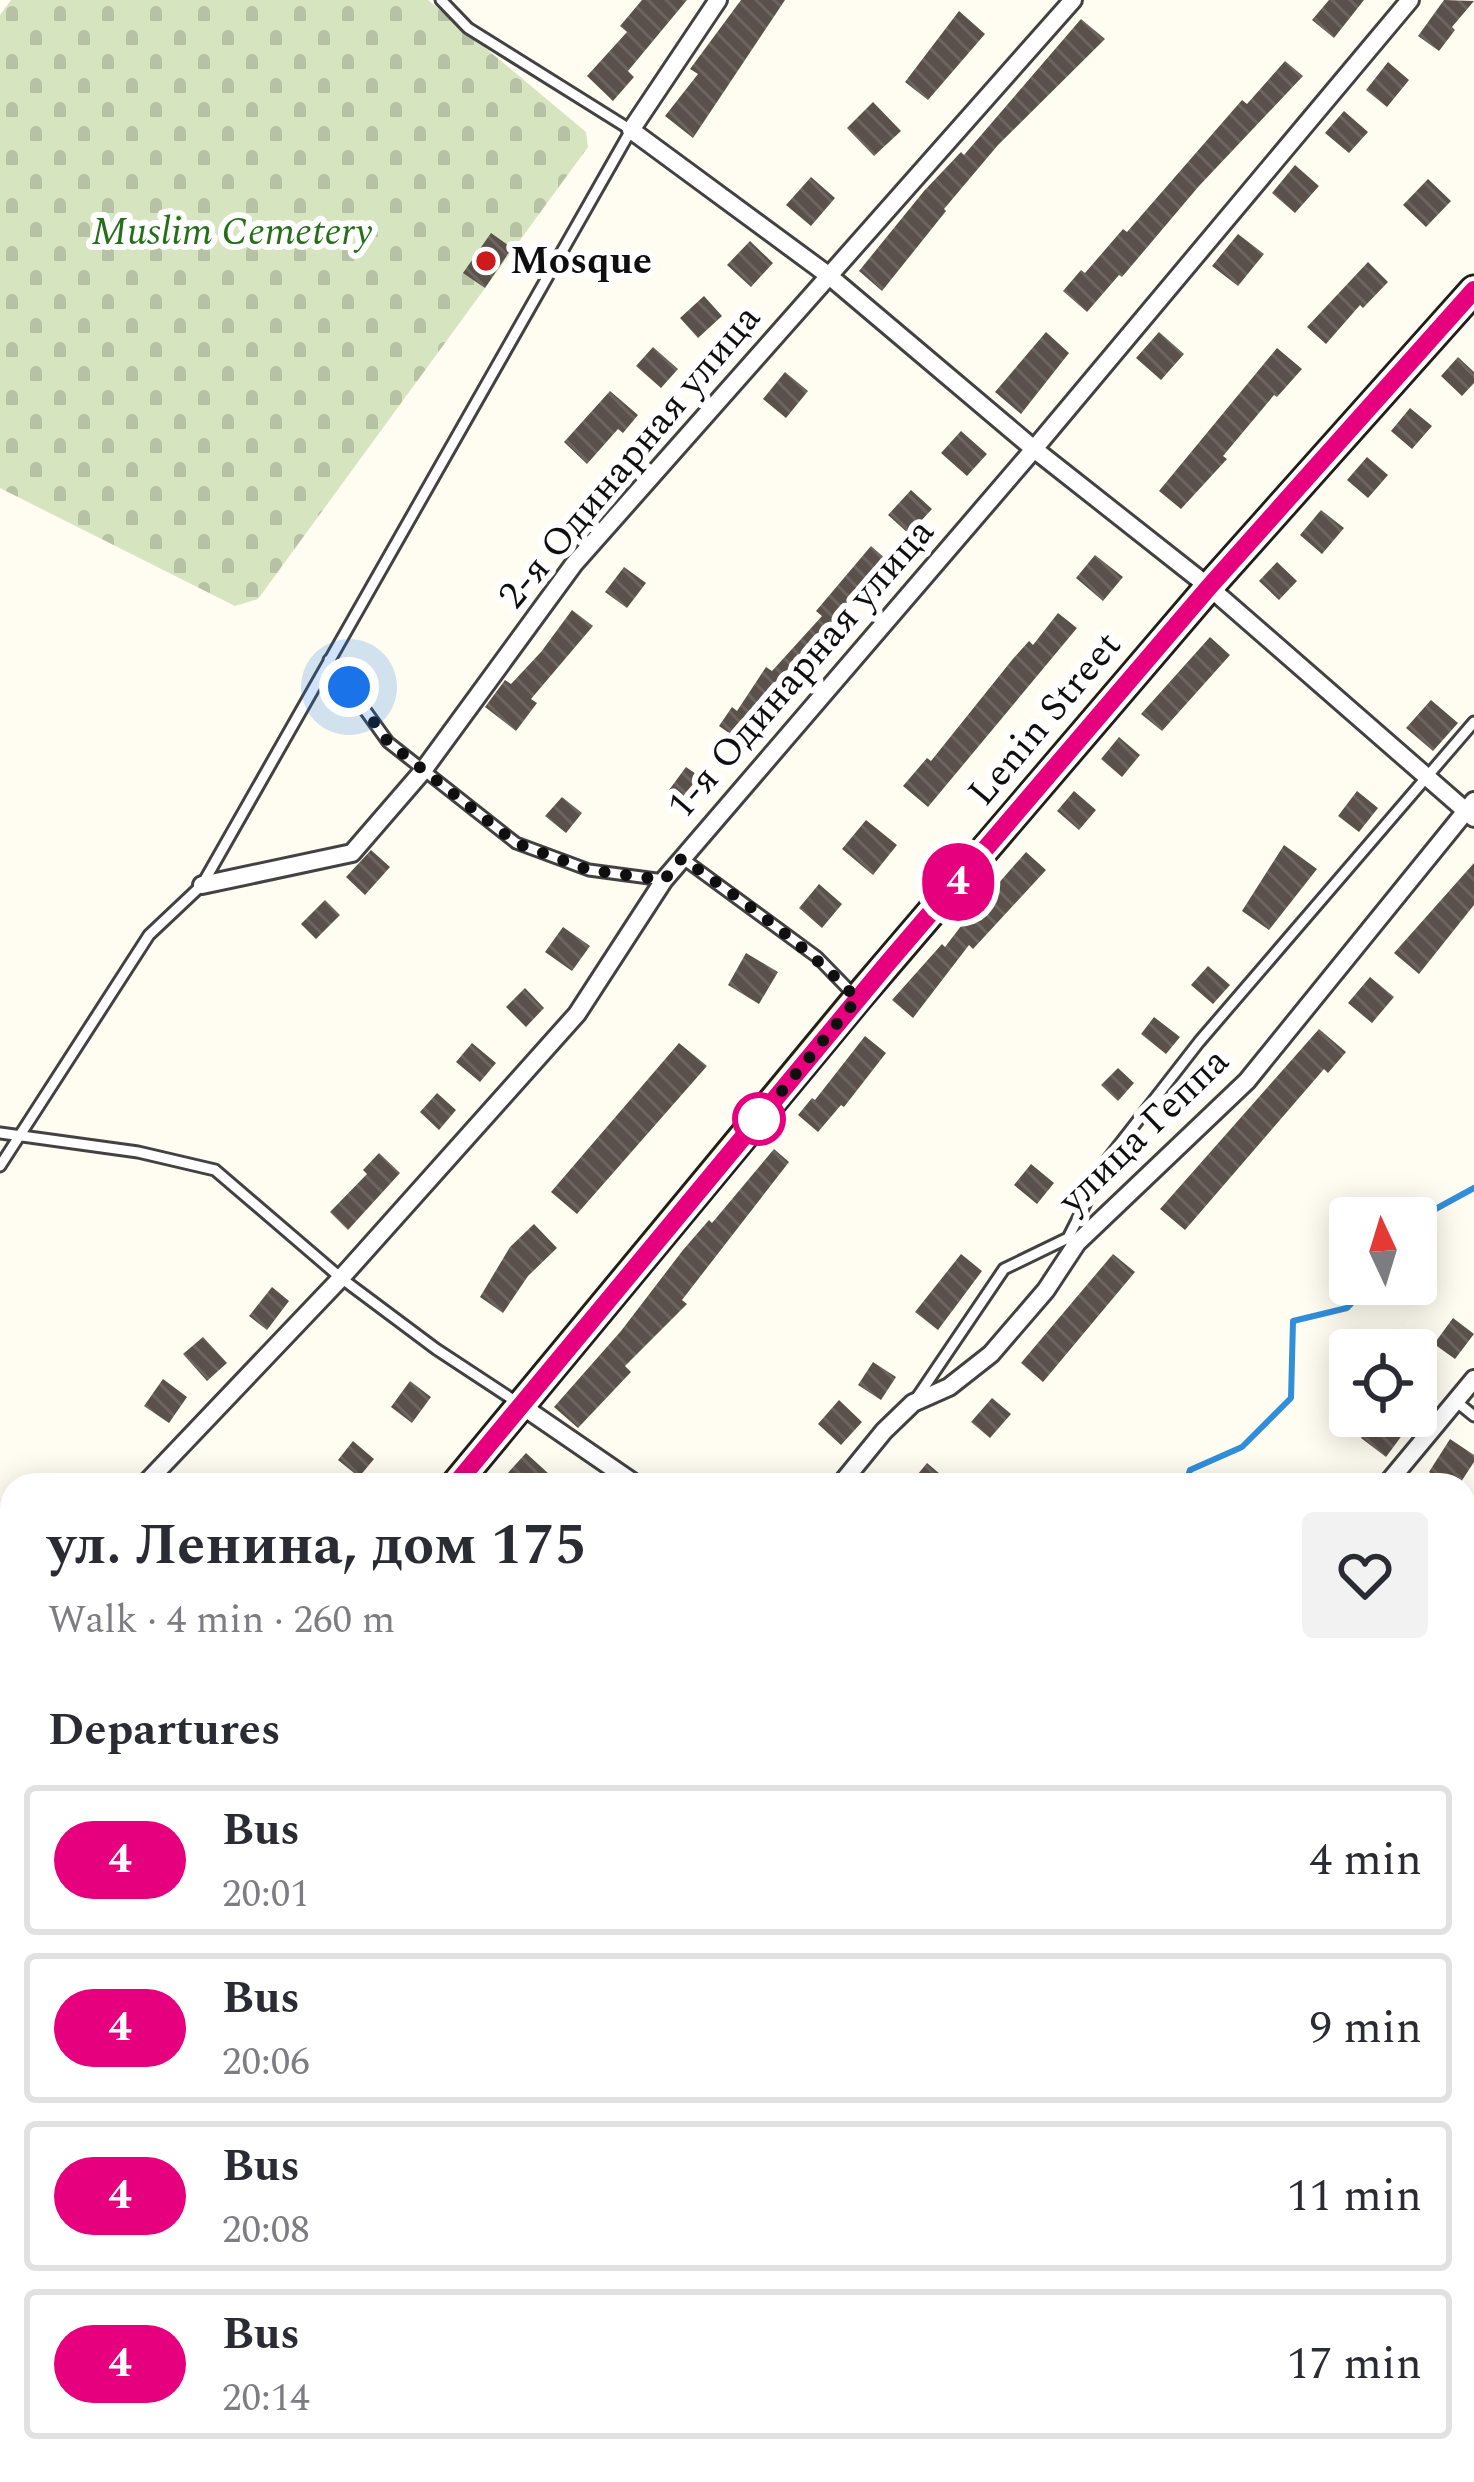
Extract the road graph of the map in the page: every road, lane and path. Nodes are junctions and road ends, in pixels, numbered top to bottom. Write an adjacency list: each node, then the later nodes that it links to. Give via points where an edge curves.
1 (441, 0): 5 (lane, via 468,28)
2 (718, 0): 5 (street)
3 (1072, 0): 6 (street, 2-я Одинарная улица)
4 (1410, 0): 8 (street, 1-я Одинарная улица)
5 (632, 130): 6 (street); 10 (lane)
6 (828, 275): 8 (street); 12 (street, 2-я Одинарная улица, via 574,564)
7 (1474, 290): 9 (main road, Lenin Street)
8 (1034, 449): 9 (street); 15 (street, 1-я Одинарная улица)
9 (1209, 587): 13 (street); 18 (main road, Lenin Street)
10 (329, 660): 12 (lane, via 388,742); 17 (lane)
11 (1474, 722): 13 (lane)
12 (422, 772): 16 (lane, via 516,843 589,870); 17 (street, 2-я Одинарная улица, via 352,853)
13 (1425, 776): 14 (street); 22 (lane, via 1108,1159)
14 (1471, 810): 22 (street, улица Геппа, via 1247,1081)
15 (682, 858): 16 (street, 1-я Одинарная улица); 18 (lane, via 817,957)
16 (664, 880): 23 (street, 1-я Одинарная улица, via 577,1014)
17 (202, 885): 20 (lane, via 149,935)
18 (857, 999): 27 (main road, Lenin Street)
19 (0, 1133): 20 (lane)
20 (18, 1136): 21 (lane); 23 (lane, via 215,1171)
21 (0, 1166)
22 (1073, 1240): 26 (street, улица Геппа, via 1046,1290 991,1354); 26 (lane, via 1004,1269)
23 (341, 1278): 27 (lane); 29 (street, 1-я Одинарная улица)
24 (1474, 1379): 25 (street)
25 (1457, 1402): 28 (lane); 33 (street)
26 (913, 1403): 32 (street, улица Геппа)
27 (522, 1406): 30 (main road, Lenin Street); 31 (street)
28 (1474, 1416)
29 (155, 1473)
30 (465, 1473)
31 (620, 1473)
32 (850, 1473)
33 (1396, 1473)

